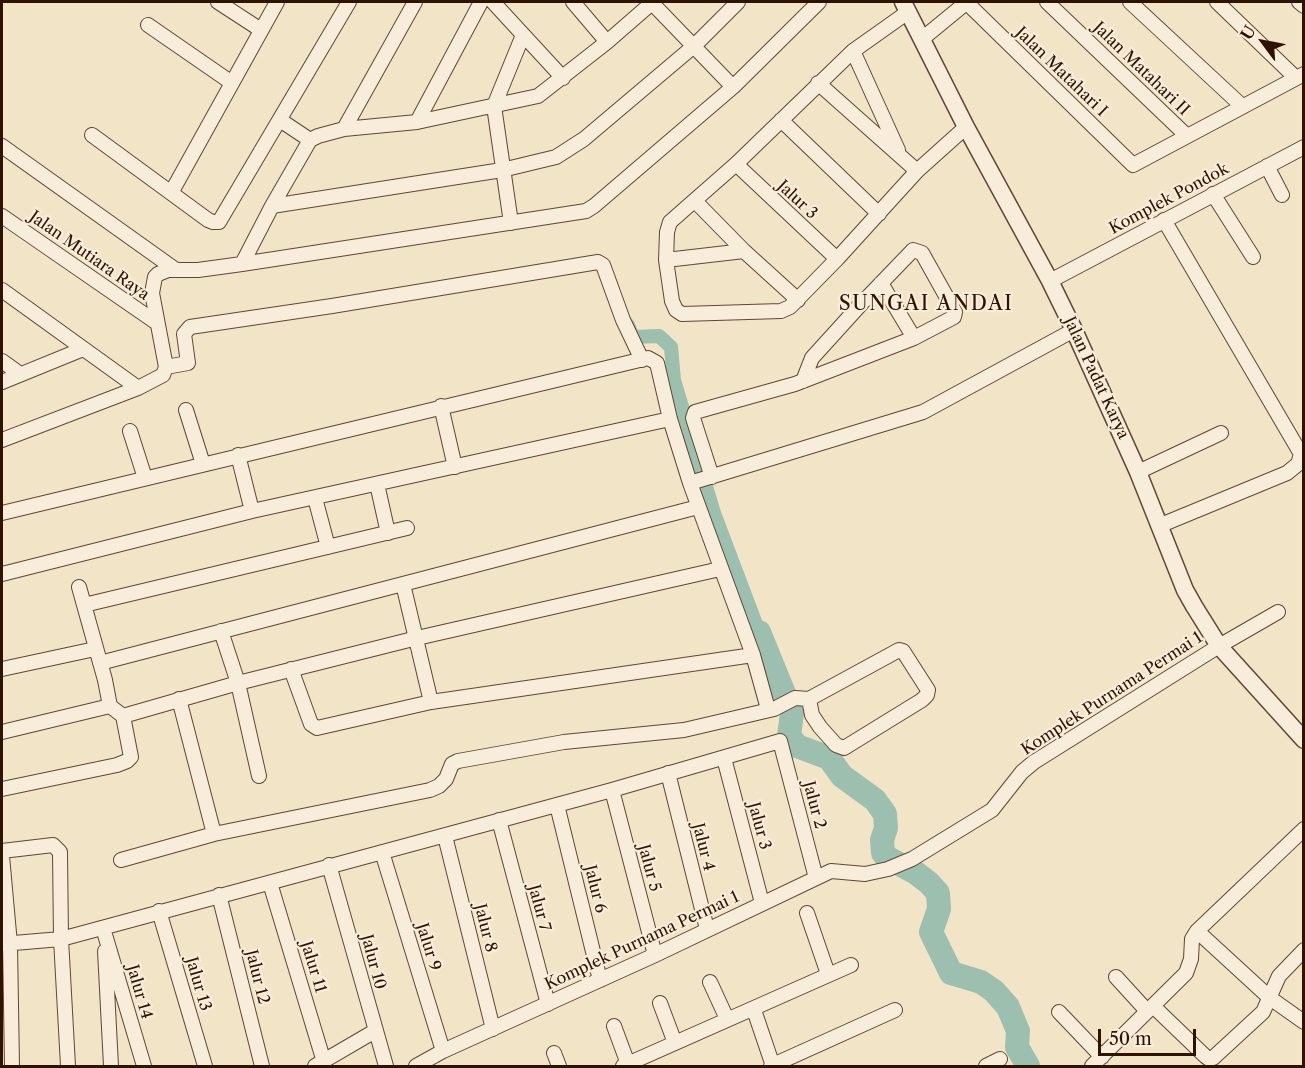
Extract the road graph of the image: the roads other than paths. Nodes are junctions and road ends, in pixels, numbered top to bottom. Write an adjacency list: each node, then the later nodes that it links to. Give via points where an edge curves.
1 (218, 2): 19 (street)
2 (277, 2): 19 (street)
3 (349, 2): 32 (street)
4 (415, 2): 36 (street)
5 (481, 2): 34 (street)
6 (493, 2): 20 (street)
7 (573, 2): 22 (street)
8 (652, 2): 22 (street); 23 (street)
9 (738, 2): 23 (street)
10 (819, 2): 29 (street)
11 (967, 2): 21 (street); 38 (street, Jalan Matahari I, via 1133,165)
12 (1047, 2): 38 (street, Jalan Matahari II)
13 (1130, 2): 31 (street)
14 (1217, 2): 25 (street)
15 (1299, 2): 16 (street)
16 (1304, 6)
17 (905, 7): 21 (street, Jalan Padat Karya); 24 (street)
18 (148, 25): 27 (street)
19 (261, 30): 27 (street)
20 (523, 35): 26 (street); 30 (street)
21 (921, 39): 35 (street, Jalan Padat Karya)
22 (607, 42): 26 (street)
23 (693, 46): 29 (street); 45 (street, via 570,149 546,160)
24 (853, 51): 28 (street); 42 (street)
25 (1300, 76): 31 (street)
26 (563, 78): 30 (street, via 538,96)
27 (232, 83): 47 (street)
28 (818, 83): 33 (street); 42 (street)
29 (733, 87): 55 (street, via 594,206 576,213)
30 (494, 106): 34 (street); 45 (street)
31 (1242, 106): 38 (street)
32 (280, 120): 39 (street); 47 (street, via 219,222 208,220)
33 (781, 120): 43 (street); 52 (street)
34 (417, 122): 36 (street)
35 (966, 127): 46 (street); 62 (street, Jalan Padat Karya)
36 (344, 129): 39 (street)
37 (92, 135): 47 (street)
38 (1187, 136)
39 (310, 140): 51 (street)
40 (2, 146): 61 (street)
41 (1304, 147): 44 (street, Komplek Pondok)
42 (900, 154): 46 (street)
43 (736, 164): 50 (street); 58 (street, Jalur 3)
44 (1267, 166): 48 (street, Komplek Pondok); 49 (street)
45 (502, 170): 51 (street); 55 (street)
46 (917, 171): 52 (street)
47 (171, 193)
48 (1213, 195): 54 (street, Komplek Pondok); 57 (street)
49 (1282, 195)
50 (695, 201): 56 (street); 59 (street, via 670,222)
51 (272, 206): 60 (street)
52 (879, 214): 58 (street)
53 (2, 216): 66 (street, Jalan Mutiara Raya)
54 (1164, 220): 62 (street, Komplek Pondok); 94 (street, via 1301,454 1298,464 1287,473)
55 (511, 223): 60 (street)
56 (744, 251): 59 (street); 65 (street)
57 (1253, 257)
58 (837, 259): 65 (street)
59 (666, 260): 65 (street, via 672,301 682,314 780,311)
60 (242, 264): 61 (street)
61 (176, 270): 66 (street, via 155,277 152,293)
62 (1050, 281): 67 (street, Jalan Padat Karya)
63 (882, 283): 68 (street); 68 (street, via 913,250 922,253 955,312 950,320); 74 (street, via 812,358)
64 (2, 290): 69 (street)
65 (798, 300)
66 (157, 324): 72 (street)
67 (1074, 330): 86 (street, Jalan Padat Karya); 88 (street, via 923,412)
68 (914, 338): 74 (street)
69 (83, 349): 73 (street); 76 (street)
70 (642, 360): 72 (street, via 603,265 598,262 193,326 184,334 188,363); 77 (street); 79 (street, via 648,358 657,363)
71 (2, 361): 73 (street)
72 (166, 367): 76 (street, via 159,378)
73 (20, 374): 75 (street)
74 (803, 381): 88 (street, via 695,412)
75 (2, 382)
76 (138, 388): 82 (street)
77 (441, 406): 83 (street); 85 (street)
78 (186, 410): 84 (street)
79 (670, 419): 85 (street); 88 (street)
80 (130, 431): 87 (street)
81 (1221, 433): 86 (street)
82 (2, 440)
83 (237, 455): 84 (street); 92 (street)
84 (203, 464): 87 (street)
85 (455, 467): 89 (street)
86 (1138, 472): 94 (street, Jalan Padat Karya)
87 (144, 478): 93 (street)
88 (702, 480): 91 (street)
89 (376, 484): 90 (street); 96 (street)
90 (315, 498): 92 (street); 97 (street)
91 (698, 507): 98 (street); 100 (street)
92 (252, 511): 99 (street)
93 (2, 513)
94 (1161, 525): 106 (street, Jalan Padat Karya, via 1185,590)
95 (407, 528): 96 (street)
96 (388, 533): 97 (street)
97 (327, 547): 102 (street)
98 (720, 569): 105 (street); 108 (street)
99 (2, 574)
100 (403, 584): 104 (street); 105 (street)
101 (79, 588): 102 (street)
102 (84, 605): 107 (street)
103 (1278, 612): 106 (street, Komplek Purnama Permai 1)
104 (221, 631): 109 (street); 112 (street)
105 (417, 639): 111 (street); 115 (street)
106 (1219, 646): 120 (street, Jalan Padat Karya); 136 (street, Komplek Purnama Permai 1, via 1034,762 992,810 912,859 865,874 831,871)
107 (95, 649): 109 (street); 110 (street)
108 (753, 655): 115 (street); 117 (street)
109 (100, 663): 116 (street)
110 (3, 665)
111 (291, 669): 112 (street); 115 (street, via 311,724 317,728)
112 (238, 683): 113 (street); 123 (street)
113 (179, 699): 118 (street); 129 (street)
114 (802, 699): 114 (street, via 899,650 927,690 922,700 844,748 836,745 820,727); 117 (street)
115 (432, 702)
116 (110, 706): 118 (street); 119 (street)
117 (774, 707): 129 (street, via 684,730 564,742 459,761 452,764 439,786 430,790)
118 (123, 716): 124 (street, via 131,757 127,761)
119 (2, 732)
120 (1304, 740)
121 (724, 758): 122 (street); 136 (street, Jalur 2, via 780,741); 139 (street, Jalur 3)
122 (668, 773): 125 (street); 143 (street, Jalur 4)
123 (260, 776)
124 (2, 789)
125 (612, 790): 126 (street); 148 (street, Jalur 5)
126 (557, 805): 127 (street); 152 (street, Jalur 6)
127 (499, 820): 130 (street); 156 (street, Jalur 7)
128 (1304, 829): 144 (street)
129 (214, 834): 134 (street)
130 (445, 836): 132 (street); 164 (street, Jalur 8)
131 (2, 851): 145 (street, via 53,845 58,848)
132 (381, 852): 135 (street); 167 (street, Jalur 9)
133 (2, 856): 146 (street)
134 (121, 860)
135 (329, 865): 137 (street); 165 (street, Jalur 10)
136 (816, 878): 139 (street, Komplek Purnama Permai 1)
137 (270, 883): 138 (street); 170 (street, Jalur 11)
138 (219, 895): 140 (street); 176 (street, Jalur 12)
139 (762, 903): 143 (street, Komplek Purnama Permai 1)
140 (159, 911): 142 (street); 175 (street, Jalur 13)
141 (807, 913): 150 (street)
142 (103, 928): 145 (street); 173 (street); 174 (street, Jalur 14)
143 (707, 929): 148 (street, Komplek Purnama Permai 1)
144 (1197, 931): 154 (street); 157 (street, via 1186,973)
145 (61, 939): 146 (street); 172 (street)
146 (6, 944): 171 (street)
147 (1304, 950): 154 (street, via 1279,976)
148 (655, 955): 152 (street, Komplek Purnama Permai 1)
149 (851, 965): 150 (street)
150 (828, 974): 158 (street)
151 (1116, 977): 157 (street)
152 (600, 980): 156 (street, Komplek Purnama Permai 1)
153 (710, 982): 161 (street)
154 (1270, 998): 157 (street, via 1258,1018 1209,1059); 162 (street)
155 (660, 1003): 166 (street)
156 (548, 1004): 164 (street, Komplek Purnama Permai 1)
157 (1150, 1009): 169 (street)
158 (754, 1010): 161 (street); 180 (street)
159 (895, 1010): 180 (street)
160 (1059, 1012): 169 (street)
161 (727, 1019): 166 (street)
162 (1304, 1023)
163 (614, 1026): 179 (street)
164 (493, 1029): 167 (street, Komplek Purnama Permai 1)
165 (375, 1031): 170 (street); 177 (street, Jalur 10)
166 (675, 1043): 179 (street)
167 (443, 1052): 178 (street, Komplek Purnama Permai 1)
168 (1000, 1059): 181 (street)
169 (1097, 1062)
170 (320, 1064)
171 (12, 1066)
172 (68, 1066)
173 (111, 1066)
174 (144, 1066)
175 (205, 1066)
176 (262, 1066)
177 (386, 1066)
178 (416, 1066)
179 (625, 1066)
180 (772, 1066)
181 (986, 1066)

